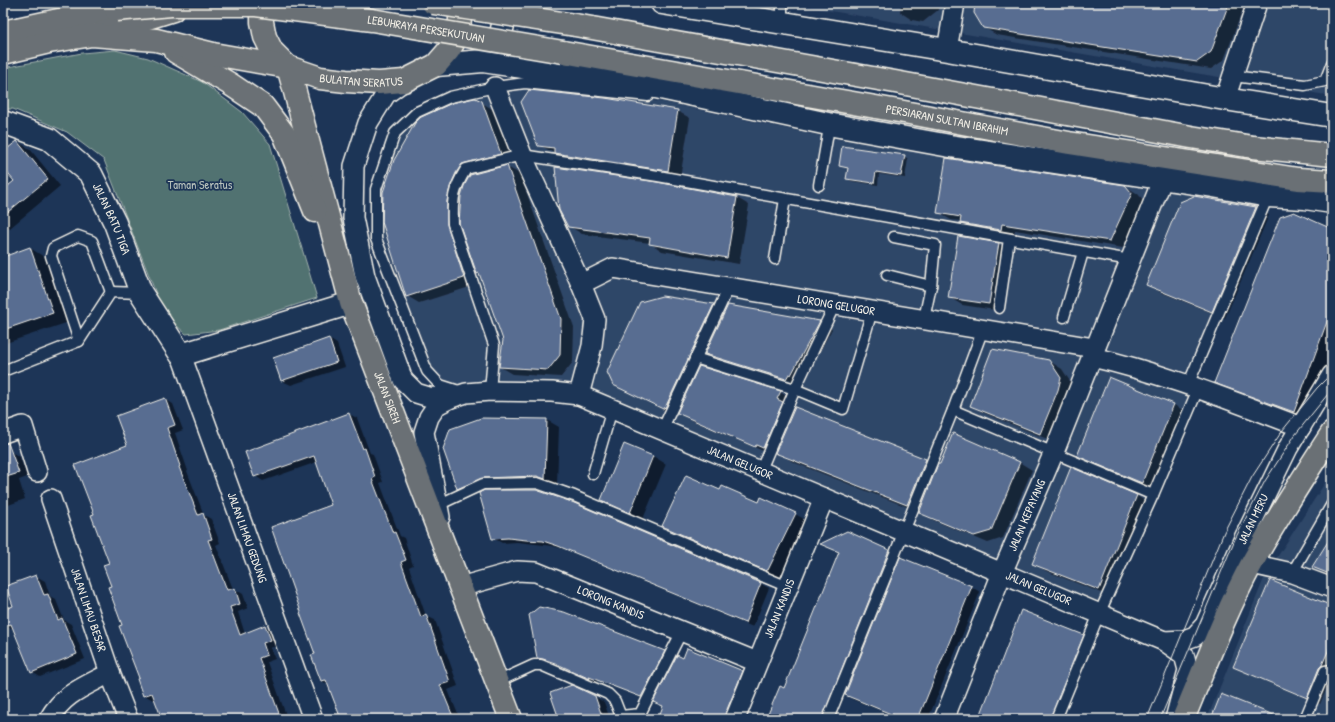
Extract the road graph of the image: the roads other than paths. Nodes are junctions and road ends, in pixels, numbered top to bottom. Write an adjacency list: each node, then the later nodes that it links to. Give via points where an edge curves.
1 (184, 3): 11 (highway, via 181,7)
2 (262, 3): 18 (highway, BULATAN SERATUS, via 265,37 272,51)
3 (433, 3): 29 (highway, bridge, via 575,25 1191,137)
4 (461, 3): 17 (highway, BULATAN SERATUS, via 459,32 450,50)
5 (514, 3): 20 (main road, via 507,10 502,30 501,39 505,47 535,62)
6 (662, 3): 9 (main road)
7 (955, 3): 13 (street)
8 (1257, 3): 19 (street)
9 (781, 13): 13 (main road)
10 (3, 32): 14 (highway, LEBUHRAYA PERSEKUTUAN, bridge, via 116,10 171,5 256,4 372,20)
11 (92, 35): 12 (highway); 15 (highway)
12 (156, 40): 18 (highway, via 213,54); 47 (highway, via 263,106 284,134)
13 (947, 50): 23 (main road)
14 (563, 52): 31 (highway, PERSIARAN SULTAN IBRAHIM, via 1069,143 1298,179)
15 (3, 53)
16 (1332, 63): 19 (lane, via 1325,81 1305,85)
17 (436, 65): 20 (main road, via 483,61); 21 (highway, BULATAN SERATUS)
18 (288, 67): 21 (highway, BULATAN SERATUS, via 320,78 379,83); 47 (highway, JALAN SIREH)
19 (1233, 76): 23 (street)
20 (588, 78): 26 (main road, via 656,87)
21 (404, 81): 63 (street, JALAN SIREH, via 386,94 368,123 354,166 353,218 365,276 403,380 416,393 428,397)
22 (495, 87): 26 (lane, via 526,83 665,98); 28 (street); 63 (lane, via 450,97 417,112 394,133 376,188 376,239 427,371 440,385)
23 (1225, 99): 24 (main road)
24 (1332, 116)
25 (3, 122): 46 (main road, JALAN BATU TIGA, via 49,139 91,174 115,224)
26 (828, 128): 27 (main road); 27 (lane, via 916,150); 32 (lane)
27 (950, 146): 30 (main road)
28 (522, 155): 34 (lane); 42 (street); 62 (lane, via 466,169 457,183 453,203 453,224 494,345)
29 (1332, 156)
30 (1163, 178): 33 (main road); 40 (street, JALAN KEPAYANG)
31 (1332, 181)
32 (819, 185)
33 (1268, 196): 35 (main road); 60 (lane)
34 (786, 198): 37 (lane); 39 (lane)
35 (1332, 202)
36 (894, 237): 43 (lane, via 935,245)
37 (1009, 239): 38 (lane); 49 (lane)
38 (1083, 252): 40 (lane); 51 (lane)
39 (775, 259)
40 (1130, 260): 55 (street, JALAN KEPAYANG)
41 (888, 275): 43 (lane)
42 (581, 284): 44 (street, LORONG GELUGOR, via 613,268); 64 (street, via 595,319 592,346)
43 (931, 286): 52 (lane)
44 (729, 287): 48 (street, LORONG GELUGOR); 57 (lane)
45 (111, 292): 46 (lane); 54 (lane); 54 (lane, via 92,241 78,236 52,248 51,256)
46 (141, 293): 56 (main road, JALAN BATU TIGA)
47 (351, 303): 56 (main road); 81 (highway, JALAN SIREH)
48 (835, 304): 50 (street, LORONG GELUGOR); 61 (lane)
49 (999, 308)
50 (872, 311): 52 (street, LORONG GELUGOR); 61 (lane, via 843,409)
51 (1064, 317)
52 (924, 319): 53 (street, LORONG GELUGOR)
53 (983, 329): 55 (street, LORONG GELUGOR); 66 (lane)
54 (79, 341): 58 (lane)
55 (1093, 352): 60 (street, LORONG GELUGOR); 71 (street, JALAN KEPAYANG)
56 (181, 355): 98 (street, JALAN LIMAU GEDUNG)
57 (695, 358): 61 (lane); 68 (lane)
58 (3, 371)
59 (1332, 375): 67 (street, JALAN MERU)
60 (1193, 387): 67 (street, LORONG GELUGOR); 75 (lane)
61 (795, 389): 73 (lane)
62 (490, 391): 63 (street, JALAN GELUGOR); 64 (street, JALAN GELUGOR)
63 (458, 395): 79 (street, via 437,405 429,417 424,432)
64 (579, 395): 65 (street, JALAN GELUGOR)
65 (612, 409): 68 (street, JALAN GELUGOR); 74 (lane)
66 (953, 410): 71 (lane); 80 (lane)
67 (1301, 427): 90 (street, JALAN MERU, via 1245,536 1205,625 1195,636 1184,640)
68 (662, 430): 73 (street, JALAN GELUGOR)
69 (3, 433): 72 (street, via 23,426)
70 (1332, 433): 82 (highway, JALAN MERU, via 1294,491)
71 (1054, 452): 75 (lane); 83 (street, JALAN KEPAYANG)
72 (37, 472)
73 (760, 472): 76 (street, JALAN GELUGOR)
74 (593, 474)
75 (1153, 495): 88 (lane)
76 (824, 498): 80 (street, JALAN GELUGOR); 86 (street, JALAN KANDIS)
77 (51, 499): 93 (street, JALAN LIMAU BESAR)
78 (1332, 504): 84 (lane)
79 (438, 505): 81 (street); 86 (lane, via 483,484 537,483 574,496)
80 (904, 532): 83 (street, JALAN GELUGOR); 101 (lane)
81 (442, 540): 85 (highway, JALAN SIREH)
82 (1252, 564): 84 (street); 105 (highway, JALAN MERU, via 1223,623)
83 (1002, 573): 88 (street, JALAN GELUGOR); 102 (street, JALAN KEPAYANG)
84 (1292, 573): 87 (street)
85 (460, 587): 89 (street, LORONG KANDIS, via 517,571 536,572); 94 (highway, JALAN SIREH)
86 (788, 587): 91 (street, JALAN KANDIS)
87 (1332, 588)
88 (1100, 614): 90 (street, JALAN GELUGOR); 103 (lane)
89 (682, 631): 91 (street, LORONG KANDIS); 95 (lane, via 640,714)
90 (1164, 641): 104 (street, via 1184,655 1188,670)
91 (758, 662): 100 (street, JALAN KANDIS)
92 (1332, 670): 106 (lane, via 1326,671)
93 (110, 673): 96 (street, via 72,692 56,707); 97 (street, JALAN LIMAU BESAR)
94 (497, 682): 95 (lane, via 534,665 541,665 608,694 615,701); 99 (highway, JALAN SIREH)
95 (621, 717)
96 (49, 719)
97 (128, 719)
98 (313, 719)
99 (511, 719)
100 (734, 719)
101 (828, 719)
102 (944, 719)
103 (1056, 719)
104 (1175, 719)
105 (1183, 719)
106 (1305, 719)

